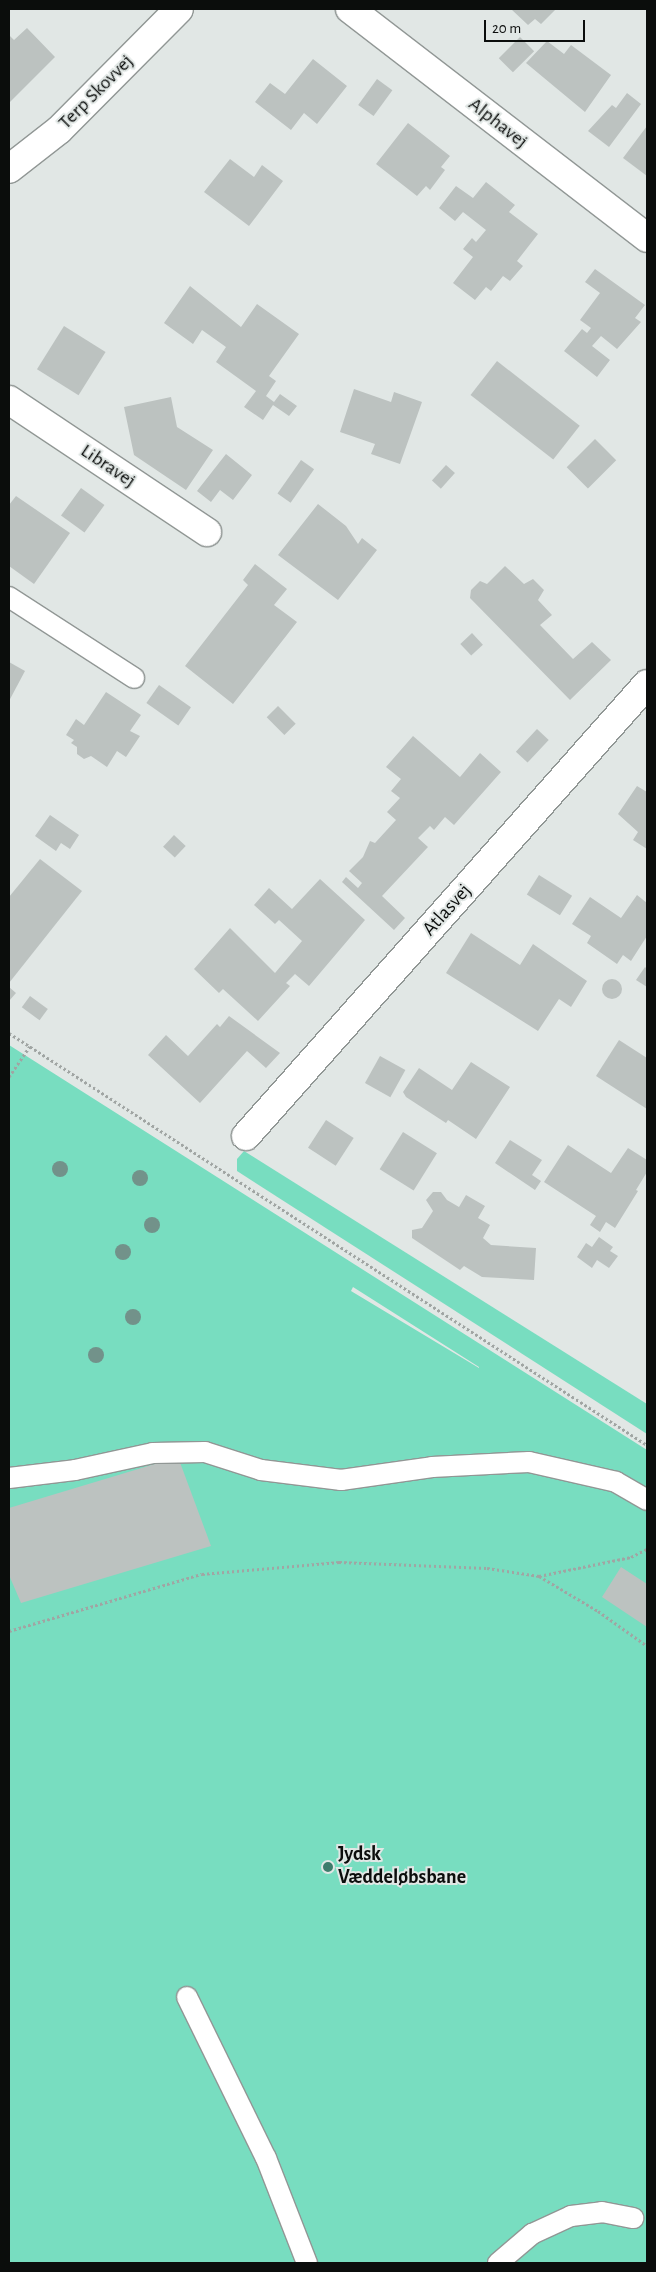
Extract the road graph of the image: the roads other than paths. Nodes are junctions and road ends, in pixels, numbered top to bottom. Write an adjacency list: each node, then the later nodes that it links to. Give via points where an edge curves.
1 (179, 9): 3 (street, Terp Skovvej, via 59,130)
2 (350, 9): 4 (street, Alphavej)
3 (9, 169)
4 (647, 238)
5 (9, 400): 6 (street, Libravej)
6 (207, 532)
7 (9, 597): 8 (lane)
8 (134, 678)
9 (647, 684): 10 (street, Atlasvej)
10 (246, 1136)
11 (9, 1478): 12 (lane, via 75,1470 153,1453 205,1452 261,1470 341,1480 432,1467 529,1462 616,1482)
12 (647, 1500)
13 (186, 1997): 15 (lane, via 266,2158)
14 (633, 2218): 16 (lane, via 602,2212 571,2216 532,2234)
15 (307, 2263)
16 (498, 2263)

